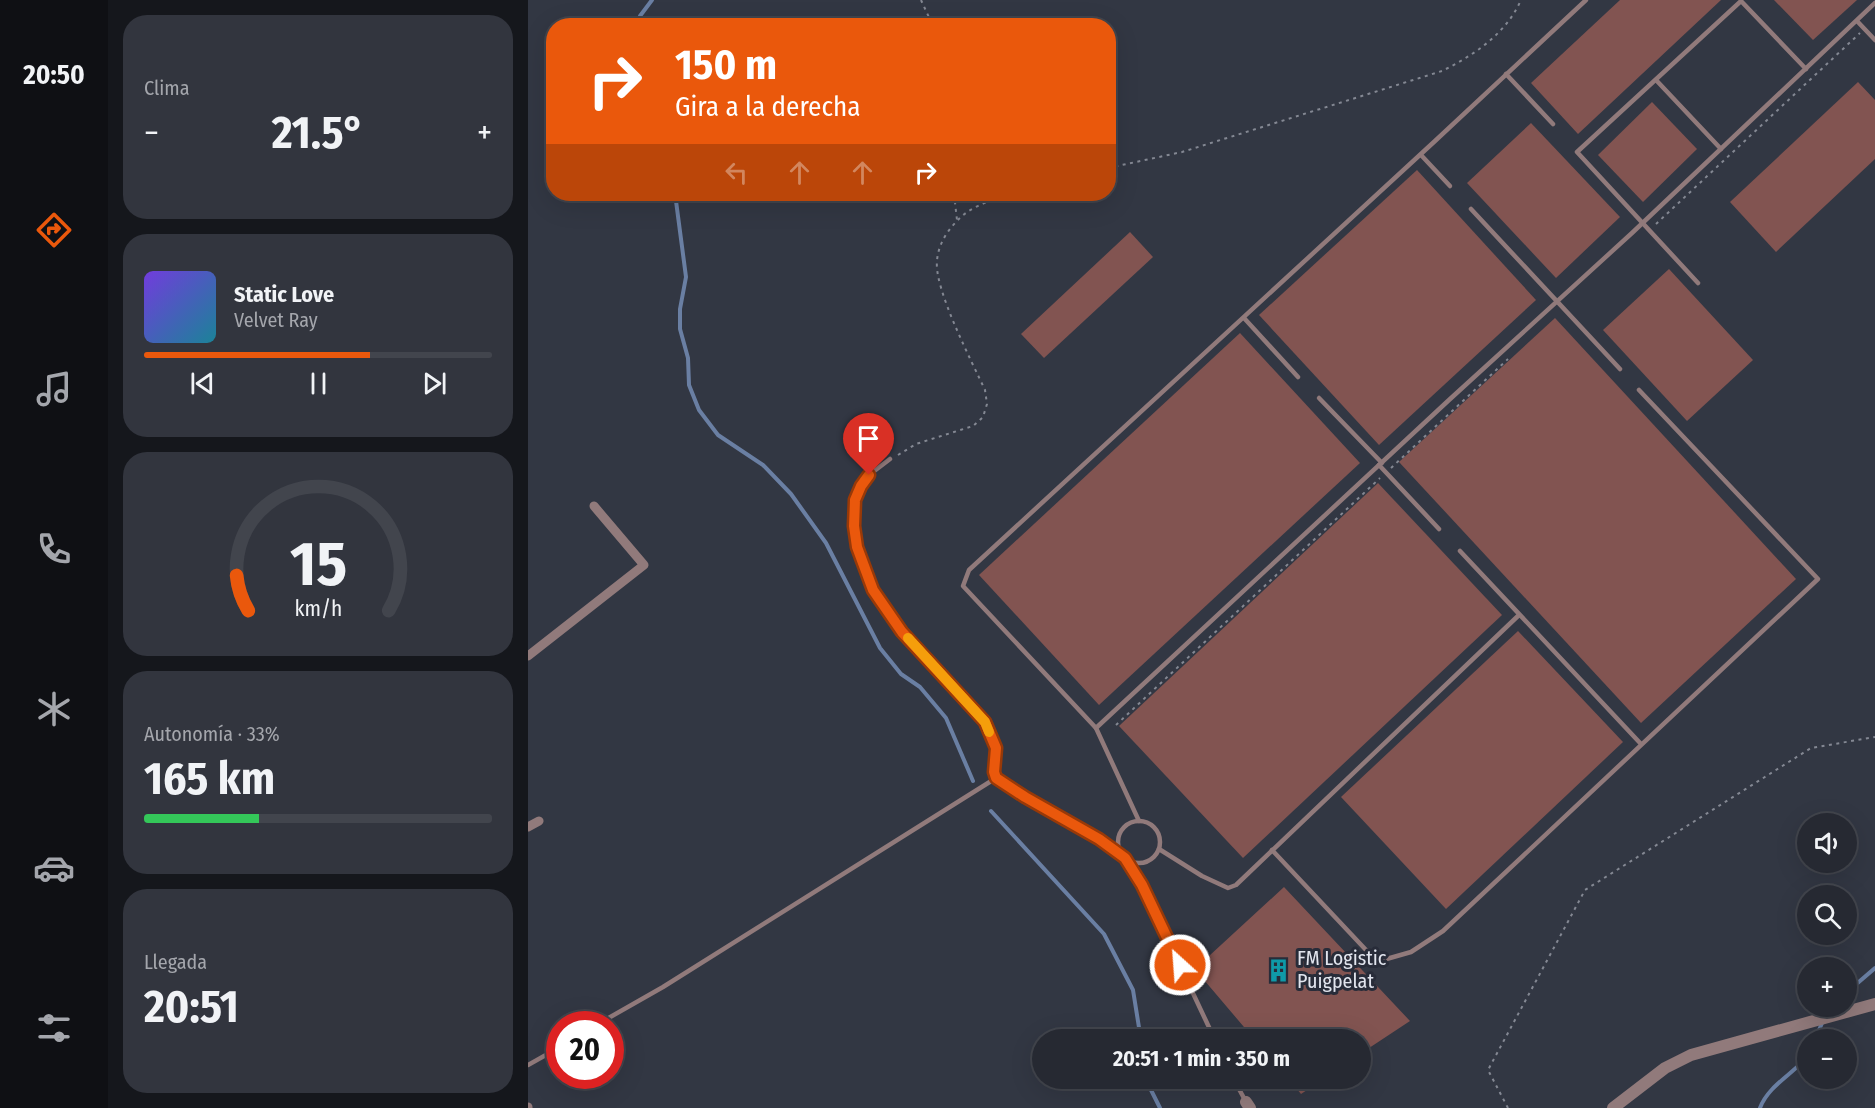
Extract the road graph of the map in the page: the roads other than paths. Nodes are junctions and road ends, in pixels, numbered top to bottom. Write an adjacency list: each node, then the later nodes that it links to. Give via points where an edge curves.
1 (1586, 0): 6 (lane)
2 (1875, 3): 3 (lane)
3 (1857, 21): 4 (lane); 5 (lane)
4 (1875, 40)
5 (1806, 69): 7 (lane, via 1741,1); 9 (lane)
6 (1506, 74): 8 (lane); 10 (lane)
7 (1656, 80): 9 (lane); 13 (lane, via 1577,152)
8 (1553, 124)
9 (1721, 149): 13 (lane)
10 (1420, 155): 11 (lane); 16 (lane)
11 (1450, 186)
12 (1471, 209): 15 (lane)
13 (1643, 223): 14 (lane); 15 (lane)
14 (1698, 283)
15 (1558, 302): 17 (lane); 22 (lane)
16 (1244, 318): 18 (lane); 28 (lane, via 969,570 963,586)
17 (1620, 369)
18 (1298, 377)
19 (1639, 390): 29 (lane, via 1818,579)
20 (1319, 398): 22 (lane)
21 (890, 459): 30 (lane, via 869,475 855,500 857,547 873,590 902,632 985,722 996,748)
22 (1380, 464): 24 (lane); 28 (lane)
23 (594, 506): 27 (street, via 644,565)
24 (1439, 530)
25 (1460, 551): 26 (lane)
26 (1519, 615): 29 (lane); 35 (lane)
27 (528, 656)
28 (1096, 728): 32 (lane)
29 (1641, 744): 35 (lane, via 1443,931 1411,952 1383,960 1366,950)
30 (996, 778): 36 (lane); 38 (lane)
31 (539, 821): 33 (street)
32 (1139, 821): 34 (lane, via 1156,828); 36 (lane, via 1120,832 1118,846)
33 (528, 827)
34 (1159, 849): 35 (lane, via 1228,888); 36 (lane, via 1144,862)
35 (1272, 850)
36 (1125, 858): 39 (lane, via 1142,885)
37 (1875, 1004): 44 (street, via 1691,1055 1665,1068)
38 (621, 1011)
39 (1210, 1029)
40 (546, 1055): 41 (lane)
41 (528, 1065)
42 (1239, 1089): 43 (lane)
43 (1248, 1106)
44 (1613, 1108)

